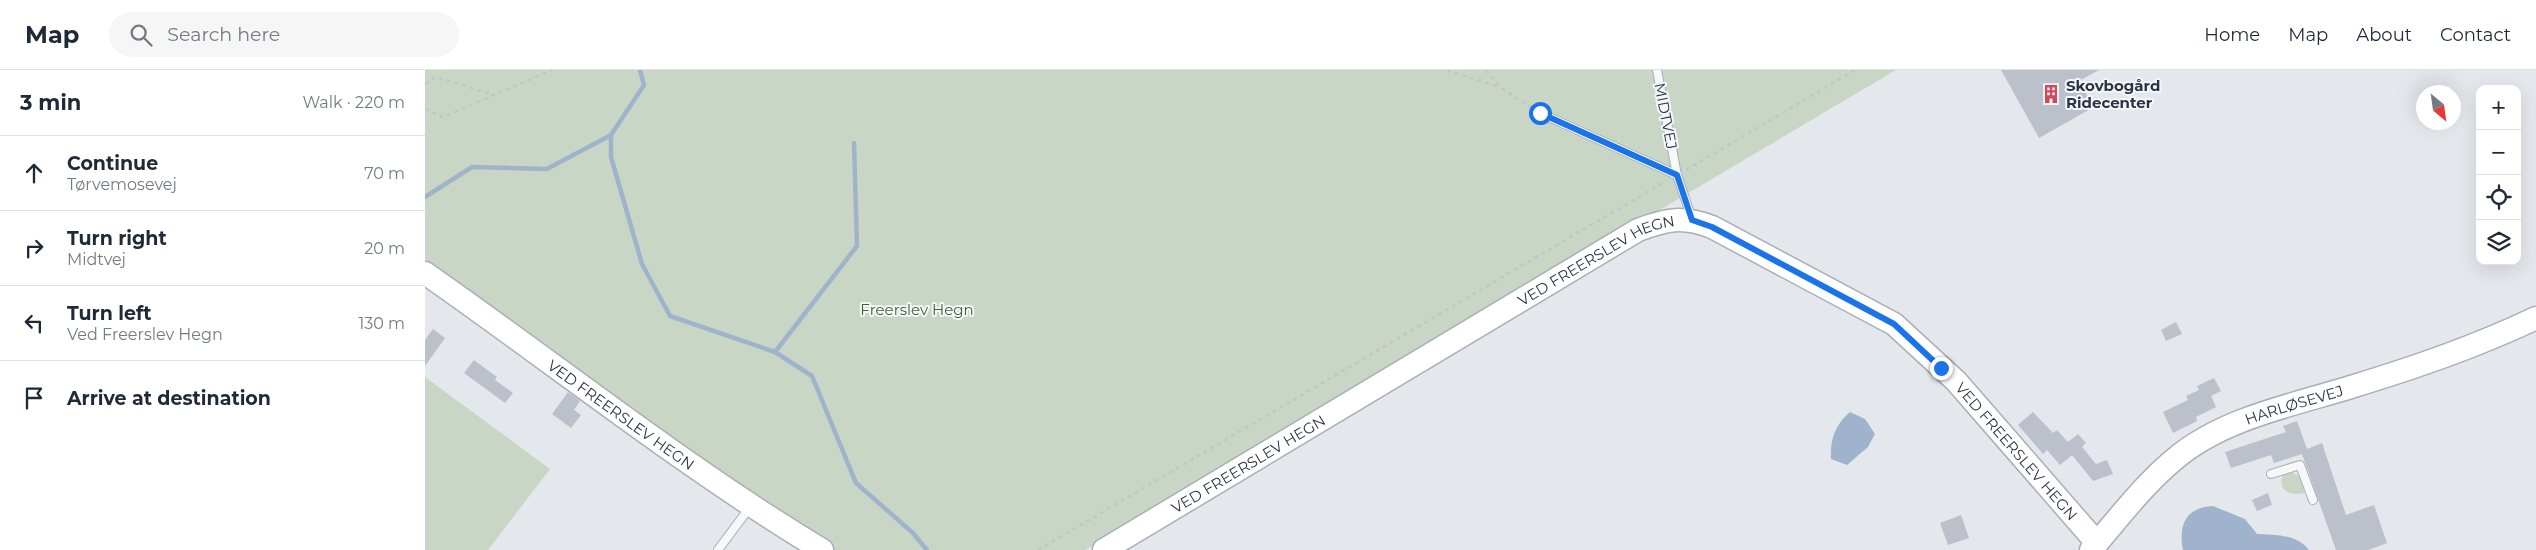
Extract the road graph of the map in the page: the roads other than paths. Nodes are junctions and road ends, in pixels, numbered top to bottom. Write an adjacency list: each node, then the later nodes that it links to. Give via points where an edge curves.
1 (1657, 70): 3 (lane, MIDTVEJ)
2 (1540, 113): 3 (lane)
3 (1677, 175): 4 (lane, MIDTVEJ)
4 (1692, 220): 10 (street, VED FREERSLEV HEGN, via 1712,227 1894,324 1956,382); 13 (street, VED FREERSLEV HEGN, via 1657,222 1638,230)
5 (425, 273): 9 (street, VED FREERSLEV HEGN)
6 (2536, 318): 10 (street, HARLØSEVEJ, via 2458,353 2252,418 2201,441 2169,464)
7 (2271, 474): 8 (lane, via 2300,465)
8 (2313, 500)
9 (750, 507): 11 (lane); 12 (street, VED FREERSLEV HEGN)
10 (2094, 546)
11 (718, 550)
12 (822, 550)
13 (1105, 550)

